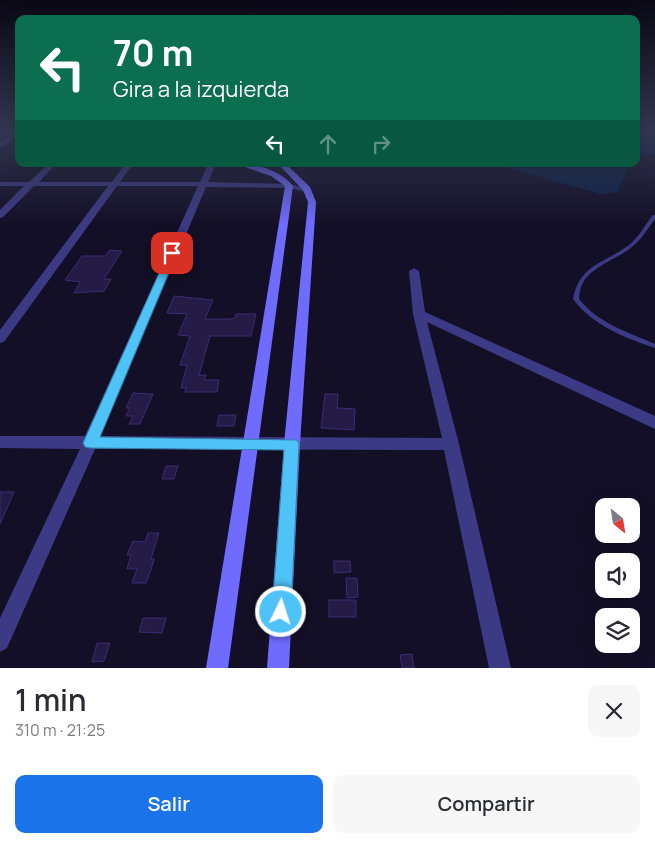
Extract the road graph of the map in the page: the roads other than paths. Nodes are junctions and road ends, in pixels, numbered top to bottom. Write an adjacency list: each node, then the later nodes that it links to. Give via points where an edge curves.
1 (49, 167): 9 (street)
2 (127, 167): 7 (street)
3 (210, 167): 8 (street)
4 (249, 167): 10 (street, via 280,177)
5 (285, 167): 11 (street)
6 (0, 184): 9 (street)
7 (115, 184): 8 (street); 9 (street); 16 (street)
8 (202, 184): 10 (street); 20 (street)
9 (31, 185): 12 (street)
10 (289, 186): 11 (street); 21 (street)
11 (307, 189): 22 (street, via 312,202)
12 (0, 215)
13 (655, 216): 17 (lane, via 629,246 586,274 578,286 576,299 600,320)
14 (414, 271): 15 (street)
15 (419, 314): 18 (street); 23 (street)
16 (0, 339)
17 (655, 346)
18 (655, 423)
19 (0, 442): 20 (street)
20 (90, 443): 21 (street); 24 (street)
21 (252, 444): 22 (street); 25 (street)
22 (292, 444): 23 (street); 26 (street)
23 (451, 444): 27 (street)
24 (0, 641)
25 (217, 668)
26 (278, 668)
27 (500, 668)

